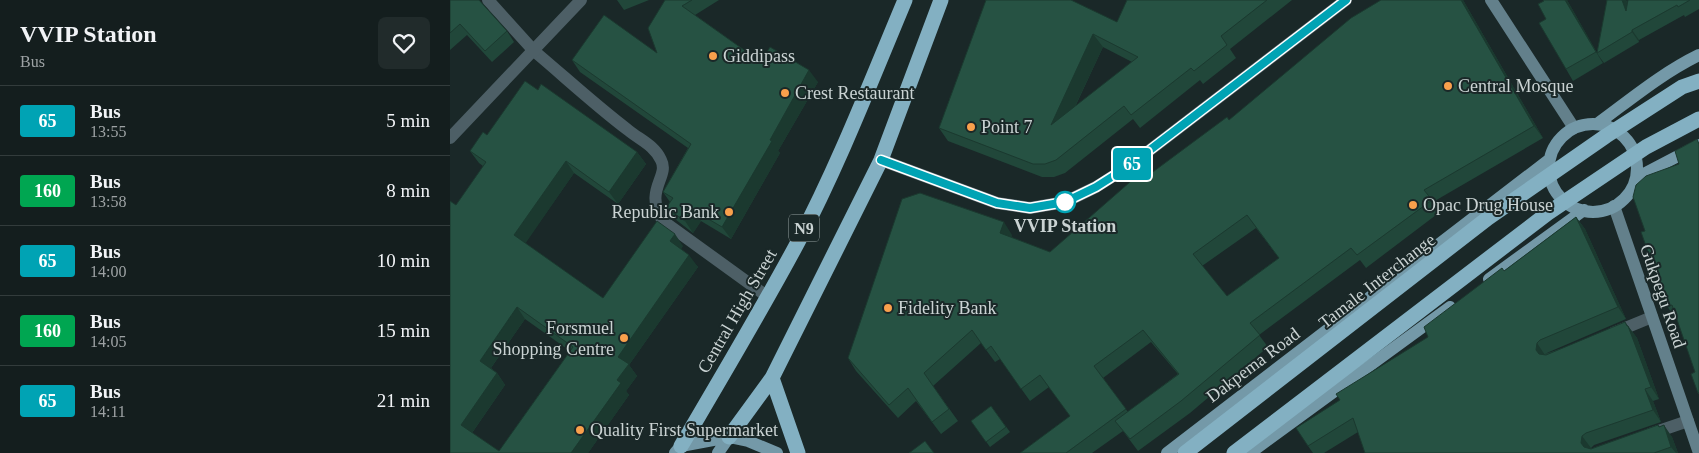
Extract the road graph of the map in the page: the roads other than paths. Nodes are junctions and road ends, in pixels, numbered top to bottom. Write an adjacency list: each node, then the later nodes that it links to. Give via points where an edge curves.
1 (488, 0): 7 (street)
2 (581, 0): 7 (street)
3 (905, 0): 21 (highway, Central High Street / N9, via 852,129)
4 (941, 0): 16 (highway, N9)
5 (1346, 0): 16 (street, via 1129,166 1065,202 1030,208 997,203)
6 (1491, 0): 12 (street)
7 (534, 51): 13 (street); 21 (street, via 656,150 663,169 655,197 656,210 663,221)
8 (1699, 55): 11 (main road, via 1682,63)
9 (1699, 81): 34 (highway, Tamale Interchange, bridge, via 1682,87 1606,136 1488,218)
10 (1699, 119): 35 (highway, bridge, via 1646,147 1548,213)
11 (1596, 124): 12 (main road); 17 (main road, via 1609,126 1629,142 1637,166)
12 (1574, 128): 15 (main road, via 1555,146)
13 (450, 138)
14 (1699, 145): 17 (main road)
15 (1550, 159): 19 (main road, via 1553,185 1571,206); 33 (main road, Dakpema Road)
16 (881, 160): 25 (highway, N9)
17 (1636, 178): 18 (main road, via 1624,199)
18 (1614, 206): 19 (main road, via 1594,212); 23 (street, Gukpegu Road)
19 (1584, 210): 20 (main road)
20 (1480, 285)
21 (768, 297): 29 (highway, Central High Street / N9)
22 (1457, 303): 36 (main road)
23 (1652, 317): 24 (street); 26 (street, Gukpegu Road)
24 (1598, 340)
25 (772, 378): 27 (highway, N9); 32 (highway)
26 (1688, 421): 28 (street); 37 (street, Gukpegu Road)
27 (729, 437): 29 (main road); 30 (main road, N9); 31 (main road)
28 (1642, 437)
29 (678, 449)
30 (718, 453)
31 (776, 453)
32 (798, 453)
33 (1166, 453)
34 (1185, 453)
35 (1234, 453)
36 (1250, 453)
37 (1699, 453)

